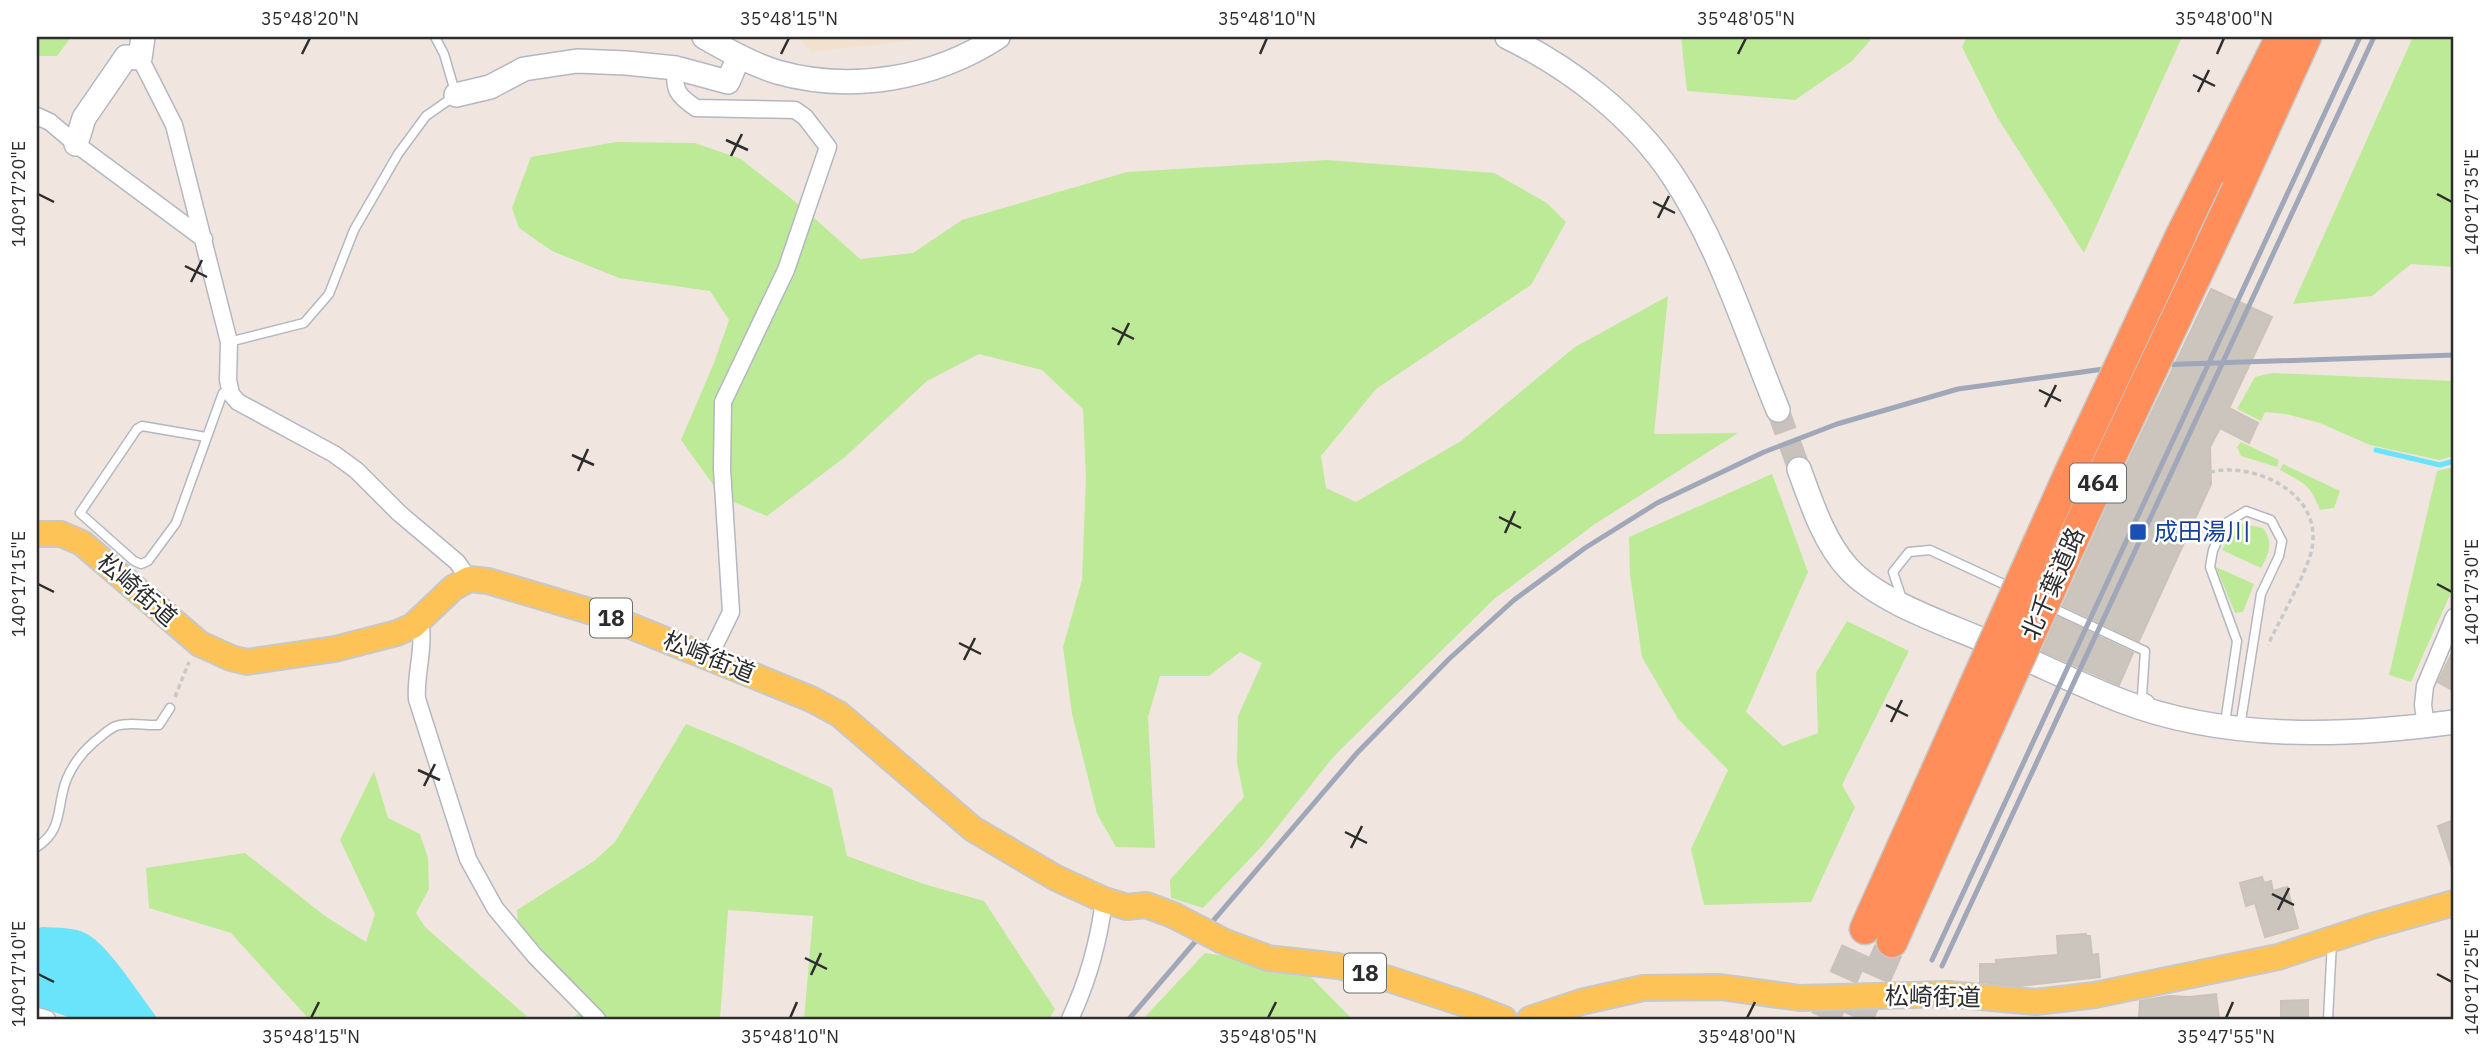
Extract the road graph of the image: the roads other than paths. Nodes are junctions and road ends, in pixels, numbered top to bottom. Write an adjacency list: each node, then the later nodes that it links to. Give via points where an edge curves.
1 (435, 37): 12 (lane)
2 (704, 37): 10 (street)
3 (998, 37): 10 (street, via 923,71 868,81 825,82 776,72)
4 (1507, 37): 20 (street, via 1538,52 1609,104 1673,176 1717,259)
5 (2260, 37): 16 (highway)
6 (2281, 37): 16 (highway, 北千葉道路 / 464)
7 (2306, 37): 15 (highway, 北千葉道路 / 464)
8 (2320, 37): 15 (highway)
9 (142, 47): 14 (street, via 126,57 84,118); 17 (street, via 174,125)
10 (739, 57): 11 (street, via 728,82)
11 (676, 68): 12 (street, via 577,61 524,69 489,87); 28 (street, via 675,88 696,108 795,110 828,147 786,270 723,402 722,469 731,612)
12 (456, 95): 18 (lane, via 426,116 398,154 354,230 329,294 304,323)
13 (37, 116): 14 (street)
14 (76, 144): 17 (street)
15 (2256, 148): 39 (highway, 北千葉道路 / 464, bridge, via 2099,482)
16 (2200, 195): 37 (highway, 北千葉道路 / 464, bridge)
17 (204, 239): 18 (street)
18 (229, 342): 19 (street)
19 (230, 390): 21 (lane, via 220,398); 24 (street, via 238,402 356,470 457,562)
20 (1777, 410)
21 (206, 437): 21 (lane, via 176,523 148,561 134,561 80,513 137,429 142,426)
22 (1799, 469): 25 (street, via 1829,540 1849,569)
23 (37, 534): 27 (main road, 松崎街道, via 61,534 82,543 200,644 247,662 335,649)
24 (469, 579): 27 (main road, 松崎街道); 28 (main road, 松崎街道 / 18, via 580,608)
25 (1904, 605): 30 (street, via 2120,700); 30 (lane, via 1893,572 1909,552 1930,550 2145,651 2142,696)
26 (2454, 617): 32 (street, via 2425,686)
27 (413, 626): 42 (street, via 421,628 422,641 416,699 468,859 512,930)
28 (709, 657): 35 (main road, 松崎街道 / 18, via 839,714 973,829 1056,878)
29 (170, 708): 34 (lane, via 159,725 115,726 83,751 69,773 53,831)
30 (2175, 717): 33 (street)
31 (2454, 722): 32 (street)
32 (2426, 726): 33 (street, via 2304,731)
33 (2232, 727): 33 (lane, via 2237,641 2210,567 2226,523 2246,511 2271,520 2282,541 2261,594)
34 (37, 847)
35 (1104, 900): 43 (street, via 1082,995); 44 (main road, 松崎街道 / 18, bridge, via 1127,907 1146,905 1268,958 1338,965)
36 (2454, 903): 38 (main road, 松崎街道)
37 (1865, 929)
38 (2332, 939): 45 (main road, 松崎街道, via 2265,960 2095,995 2036,1002 1948,994 1800,998 1720,987 1643,988); 46 (lane)
39 (1892, 942)
40 (37, 1016): 41 (street)
41 (47, 1019)
42 (597, 1019)
43 (1070, 1019)
44 (1504, 1019)
45 (1533, 1019)
46 (2328, 1019)

